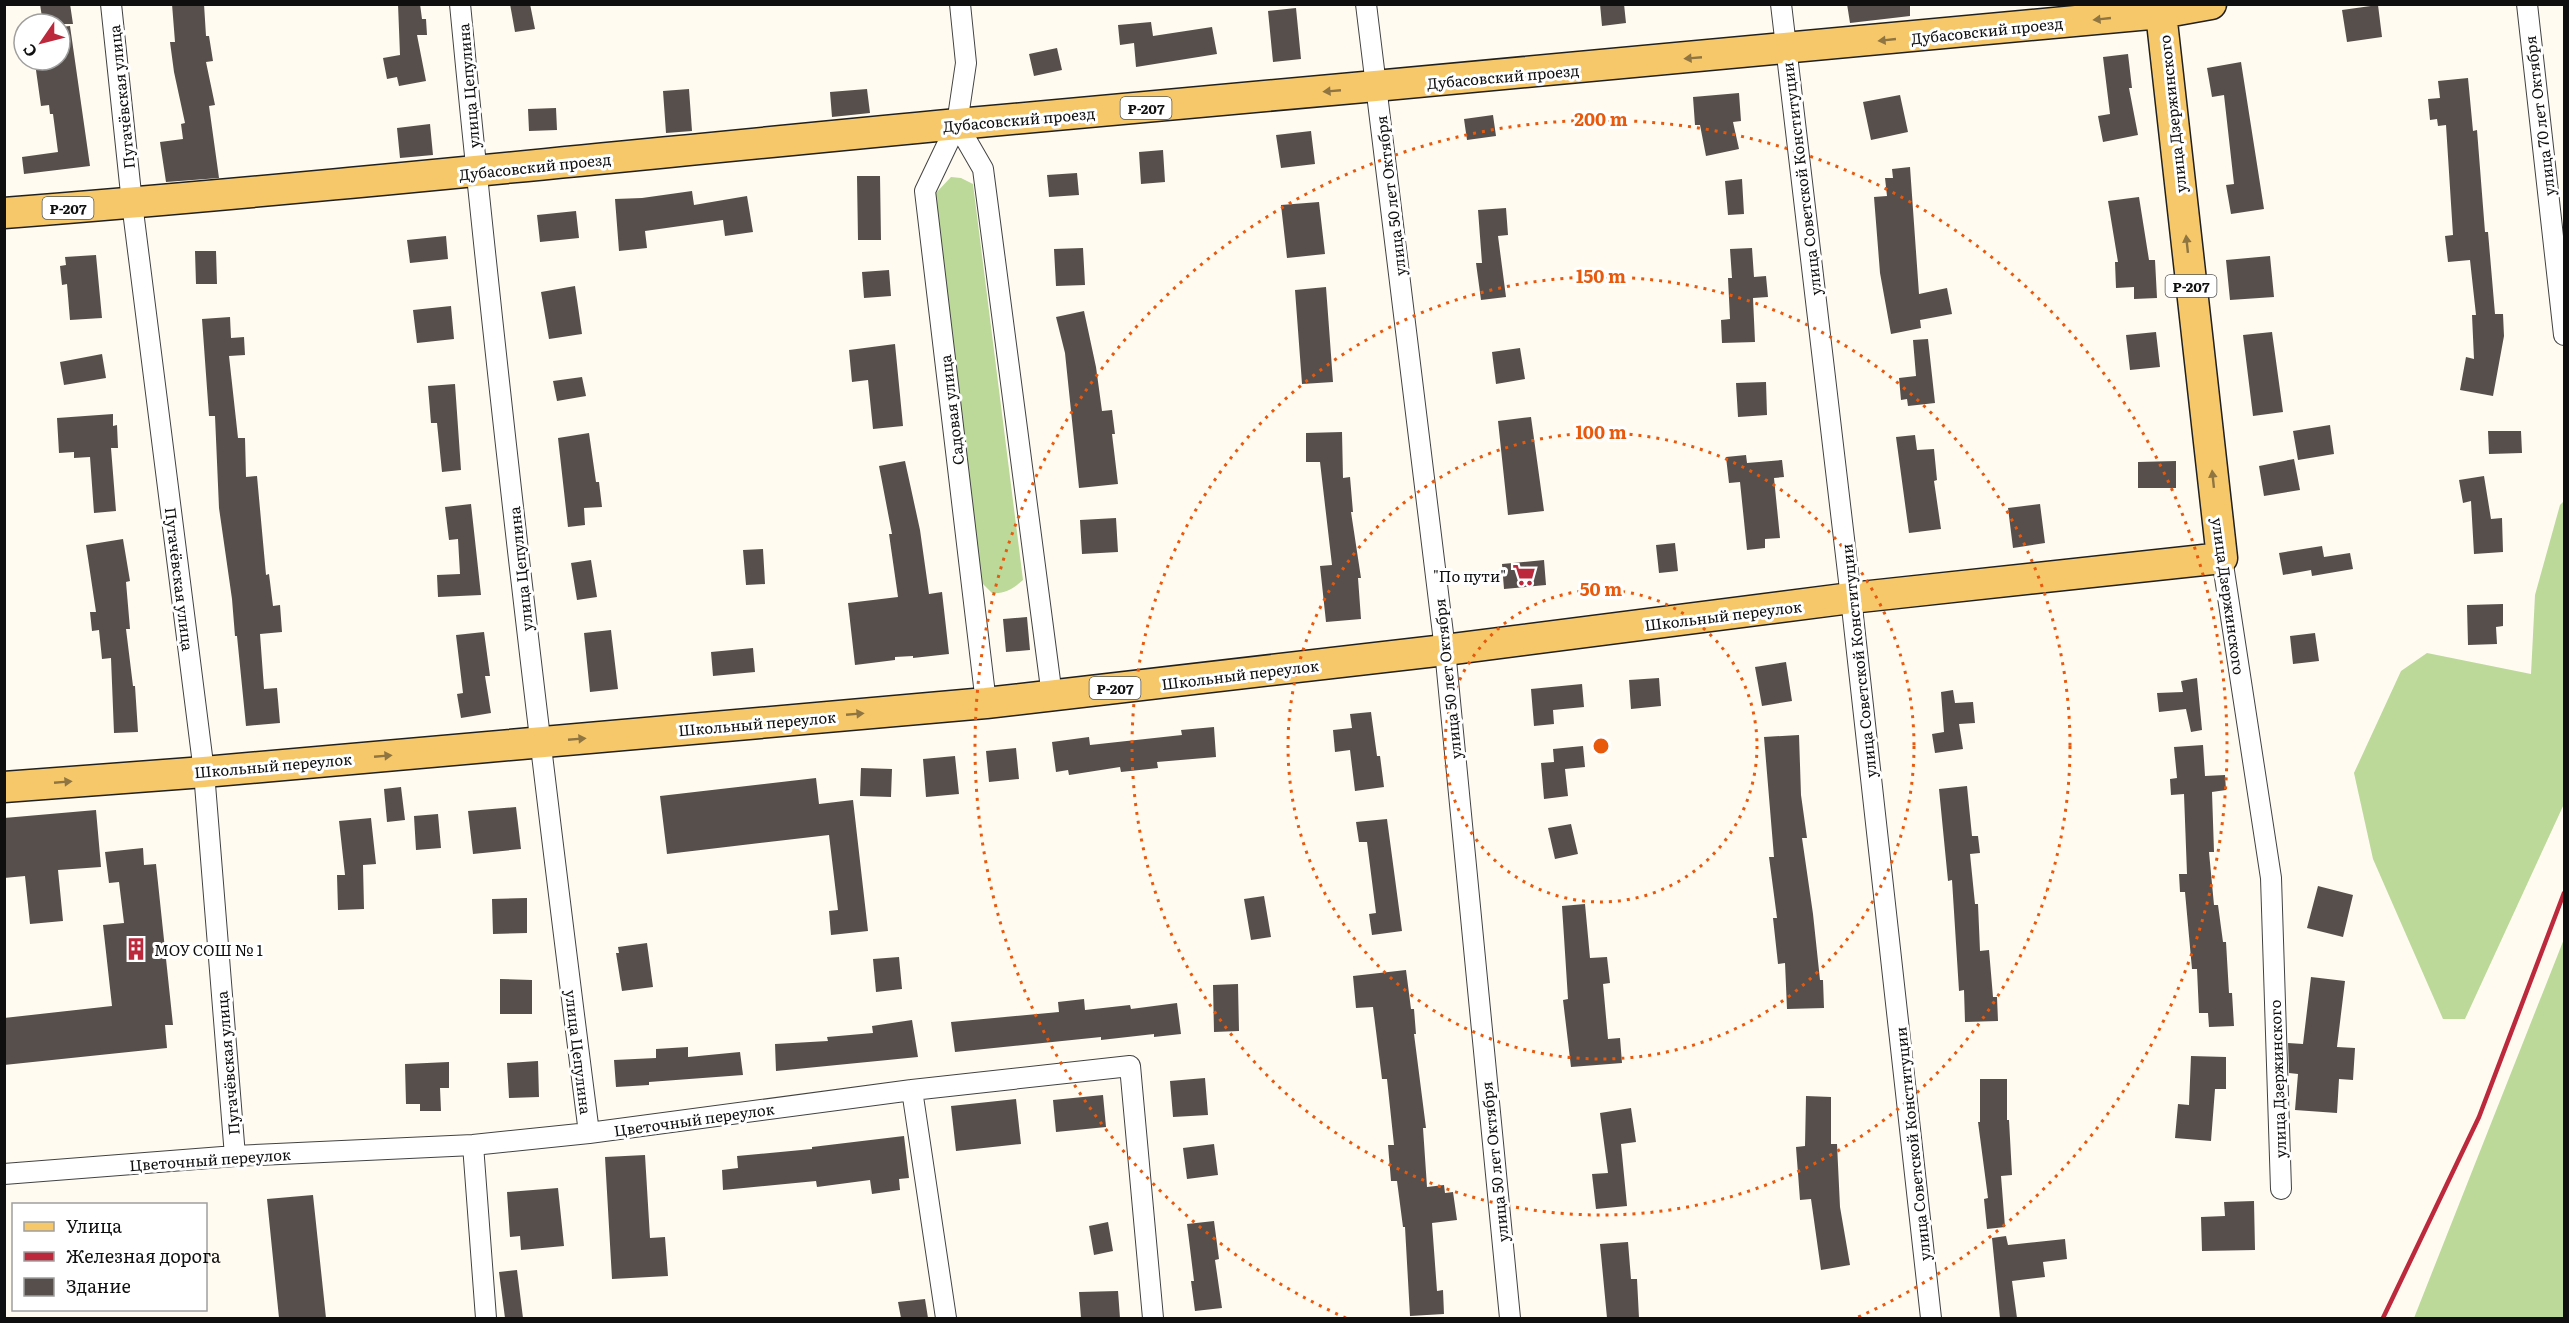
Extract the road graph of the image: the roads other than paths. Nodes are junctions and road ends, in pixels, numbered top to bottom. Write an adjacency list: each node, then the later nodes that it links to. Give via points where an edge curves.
1 (111, 4): 13 (street, Пугачёвская улица)
2 (460, 4): 12 (street, улица Цепулина)
3 (960, 4): 11 (street, Садовая улица, via 966,63)
4 (1366, 4): 10 (street, улица 50 лет Октября)
5 (1781, 4): 9 (street, улица Советской Конституции)
6 (2211, 4): 8 (main road, Дубасовский проезд / Р-207)
7 (2527, 4): 15 (street, улица 70 лет Октября)
8 (2160, 9): 9 (main road, Дубасовский проезд / Р-207, one-way to 9); 16 (main road, улица Дзержинского / Р-207, one-way to 8)
9 (1786, 49): 10 (main road, Дубасовский проезд / Р-207, one-way to 10); 17 (street, улица Советской Конституции)
10 (1377, 87): 11 (main road, Дубасовский проезд / Р-207, one-way to 11); 18 (street, улица 50 лет Октября)
11 (957, 124): 12 (main road, Дубасовский проезд / Р-207); 19 (street, via 983,169); 20 (street, Садовая улица, via 925,191)
12 (476, 172): 13 (main road, Дубасовский проезд / Р-207); 21 (street, улица Цепулина)
13 (132, 203): 14 (main road, Дубасовский проезд / Р-207); 22 (street, Пугачёвская улица)
14 (4, 213)
15 (2565, 335)
16 (2222, 558): 17 (main road, Школьный переулок / Р-207); 29 (street, улица Дзержинского, via 2271,878)
17 (1851, 598): 18 (main road, Школьный переулок / Р-207); 34 (street, улица Советской Конституции)
18 (1445, 650): 19 (main road, Школьный переулок / Р-207); 33 (street, улица 50 лет Октября)
19 (1052, 696): 20 (main road, Школьный переулок / Р-207)
20 (986, 703): 21 (main road, Школьный переулок / Р-207, one-way to 20)
21 (540, 742): 22 (main road, Школьный переулок / Р-207, one-way to 21); 25 (street, улица Цепулина)
22 (204, 772): 23 (main road, Школьный переулок / Р-207, one-way to 22); 27 (street, Пугачёвская улица)
23 (4, 787)
24 (912, 1090): 25 (street, Цветочный переулок); 31 (street); 32 (street, Цветочный переулок, via 1130,1066)
25 (589, 1133): 26 (street, Цветочный переулок)
26 (472, 1145): 27 (street, Цветочный переулок); 30 (street)
27 (235, 1156): 28 (street, Цветочный переулок)
28 (4, 1174)
29 (2281, 1189)
30 (486, 1318)
31 (946, 1318)
32 (1153, 1318)
33 (1510, 1318)
34 (1931, 1318)

